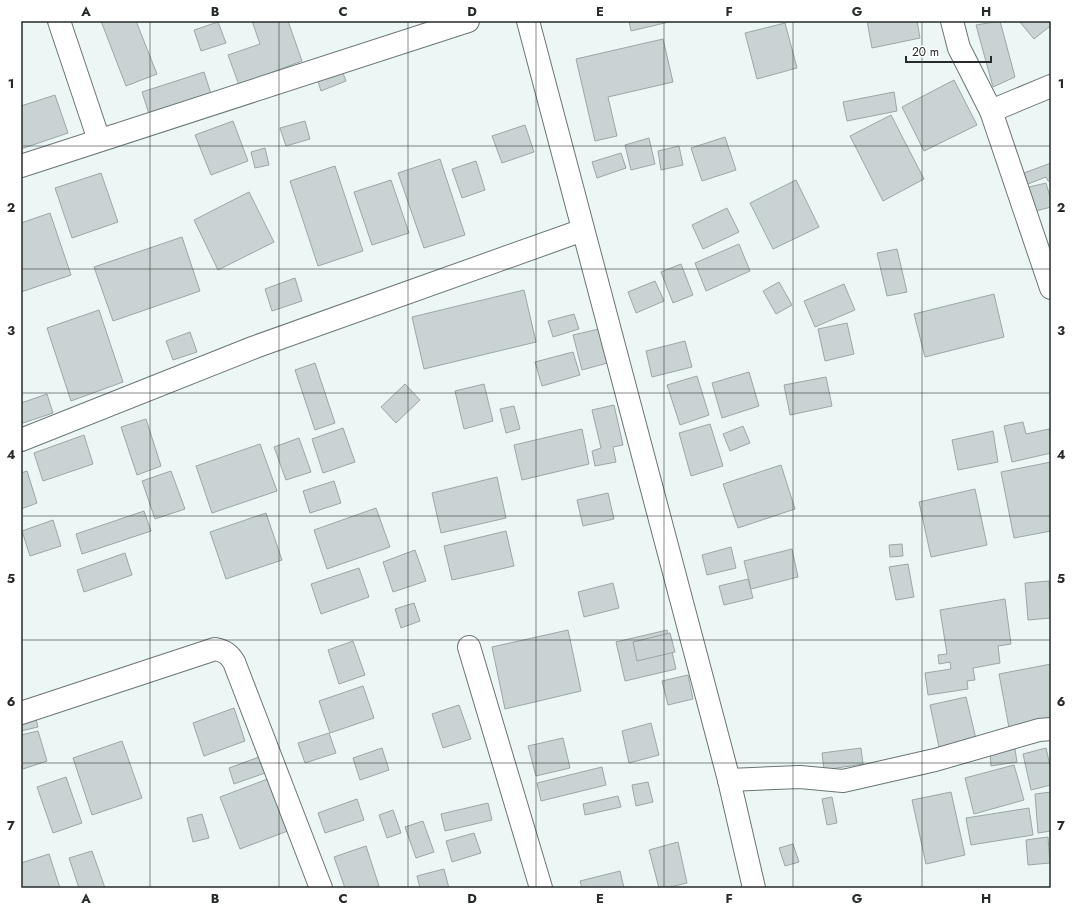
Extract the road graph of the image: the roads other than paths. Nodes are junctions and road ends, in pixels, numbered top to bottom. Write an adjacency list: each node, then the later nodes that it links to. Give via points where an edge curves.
1 (58, 21): 7 (street)
2 (468, 21): 7 (street)
3 (528, 21): 9 (street)
4 (952, 21): 6 (street, via 959,48)
5 (1051, 86): 6 (street)
6 (992, 111): 10 (street)
7 (99, 140): 8 (street)
8 (21, 166)
9 (583, 230): 11 (street, via 255,347); 15 (street)
10 (1051, 288)
11 (21, 440)
12 (469, 647): 17 (street)
13 (21, 713): 16 (street, via 215,649 224,651 234,662)
14 (1051, 729): 15 (street, via 843,781 800,777)
15 (729, 780): 18 (street)
16 (321, 888)
17 (541, 888)
18 (754, 888)

